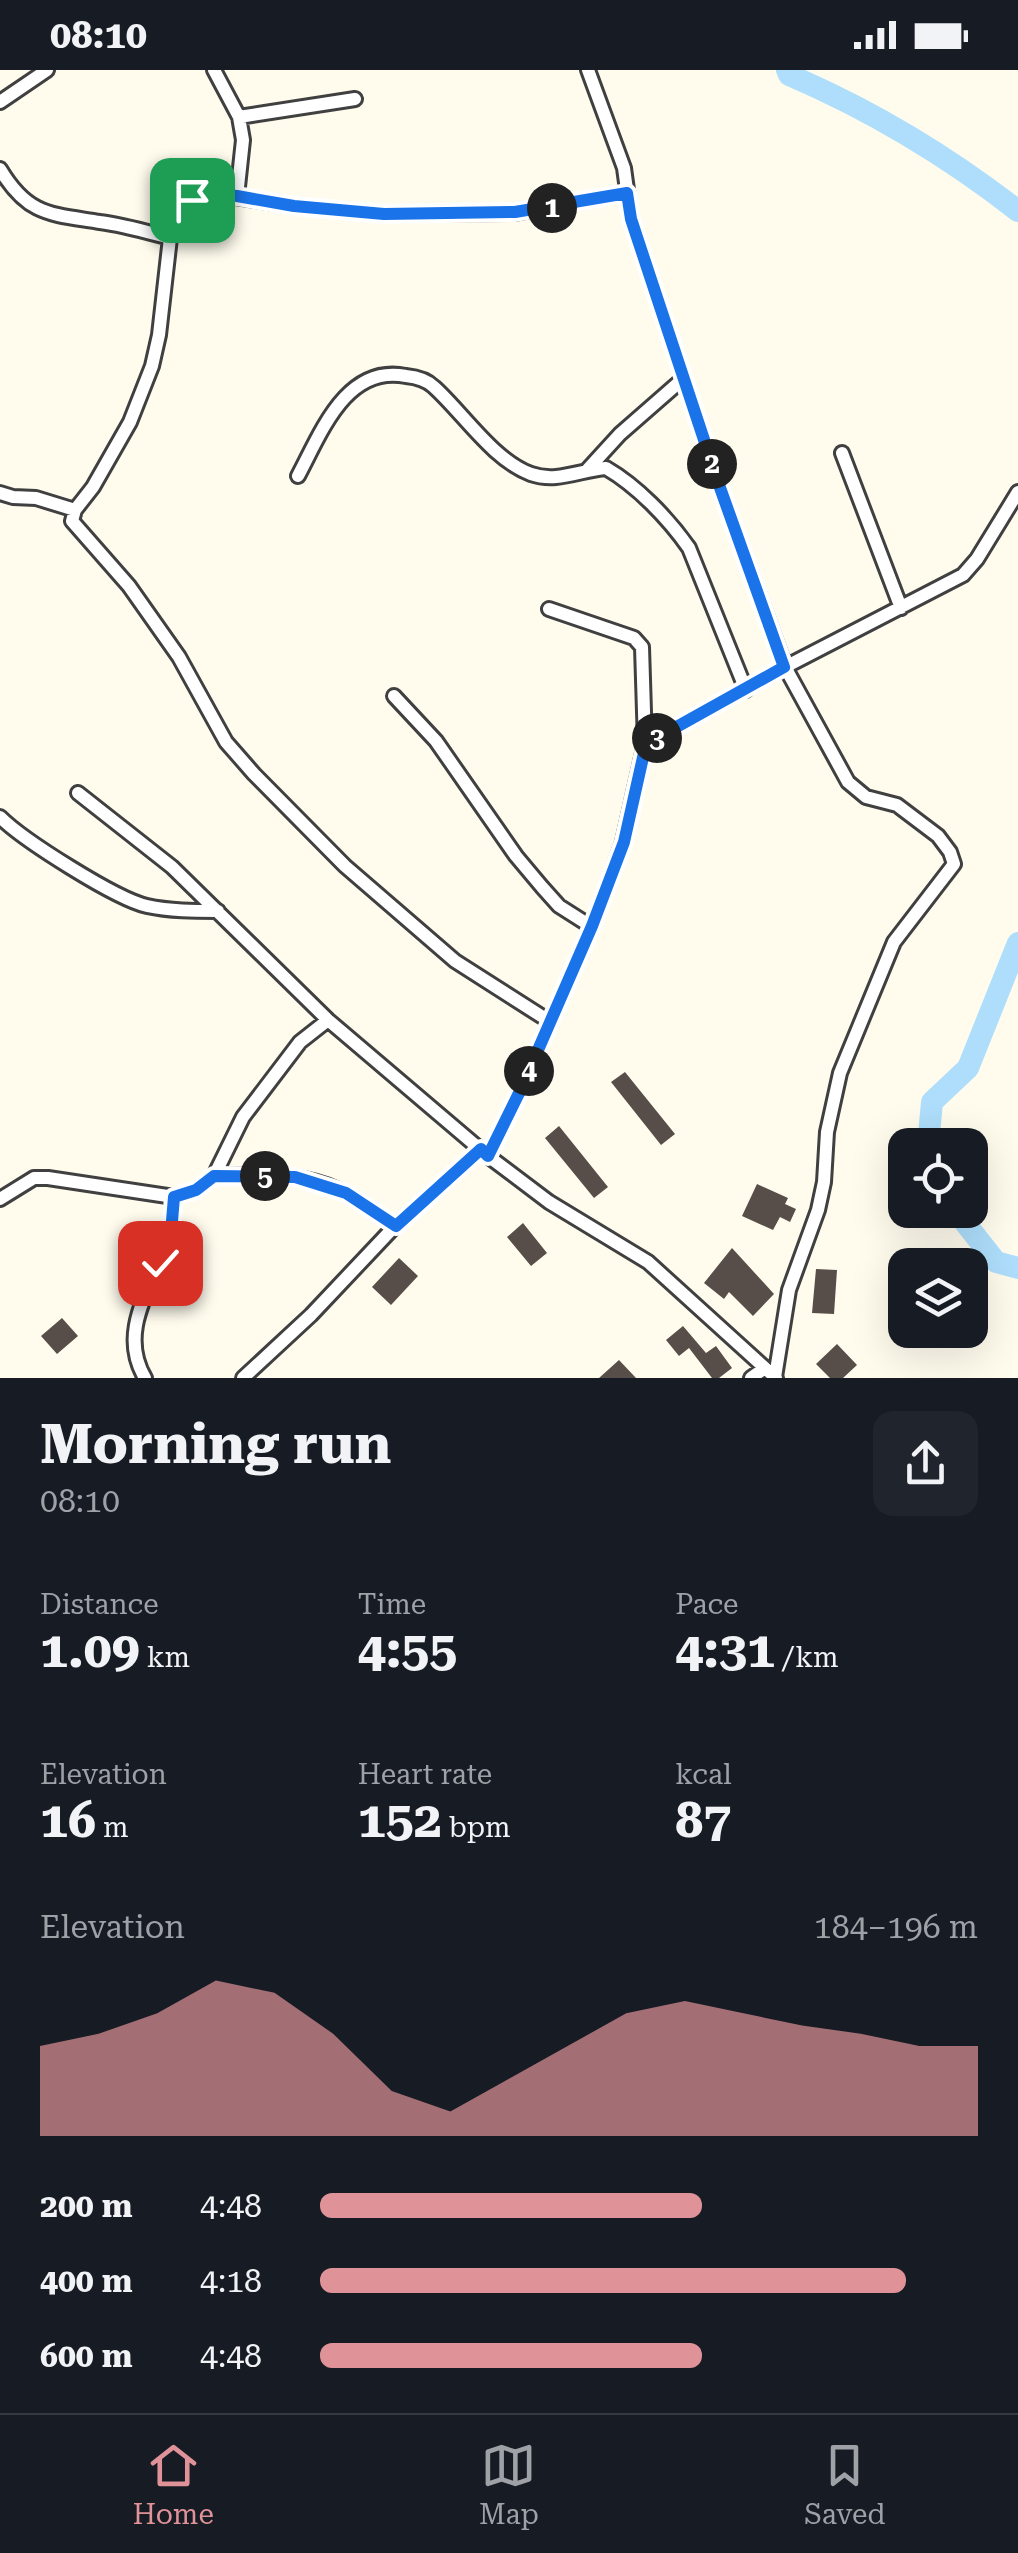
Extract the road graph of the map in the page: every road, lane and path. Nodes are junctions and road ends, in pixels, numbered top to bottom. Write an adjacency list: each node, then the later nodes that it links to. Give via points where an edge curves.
1 (47, 70): 5 (street)
2 (214, 70): 6 (street)
3 (588, 70): 8 (street, via 620,154)
4 (355, 99): 6 (street)
5 (0, 102)
6 (239, 117): 9 (street)
7 (0, 169): 10 (street, via 39,211)
8 (627, 193): 9 (street, via 515,212 384,214); 11 (street)
9 (237, 196): 10 (street, via 216,194 182,206)
10 (170, 238): 17 (street, via 152,366 130,422)
11 (684, 378): 13 (street); 20 (street)
12 (842, 453): 18 (street)
13 (588, 469): 14 (street, via 551,478 531,474 476,432 433,385 392,373 374,376 337,404); 21 (street, via 606,468 622,477 689,548)
14 (298, 476)
15 (0, 492): 17 (street)
16 (1018, 492): 18 (street, via 963,576)
17 (75, 510): 29 (street, via 72,521 179,656 226,742 254,774 345,866 455,961)
18 (901, 608): 20 (street)
19 (549, 609): 23 (street, via 634,638 642,647)
20 (784, 667): 21 (street); 35 (street, via 848,782 938,836 954,864 894,942 840,1073 818,1210 789,1290)
21 (746, 690): 23 (street)
22 (394, 696): 27 (street, via 436,740 542,887)
23 (646, 744): 27 (street, via 624,842)
24 (78, 793): 26 (street)
25 (0, 817): 26 (street, via 132,902)
26 (218, 911): 28 (street)
27 (592, 926): 29 (street)
28 (328, 1020): 30 (street); 31 (street, via 300,1042 243,1117)
29 (549, 1020): 30 (street)
30 (485, 1152): 34 (street); 35 (street, via 549,1202 648,1262)
31 (214, 1176): 32 (street); 34 (street, via 295,1177 328,1185)
32 (174, 1197): 33 (street, via 34,1178); 36 (street, via 171,1233 138,1309 135,1359)
33 (0, 1198)
34 (396, 1226): 37 (street)
35 (772, 1374): 38 (street)
36 (145, 1378)
37 (243, 1378)
38 (752, 1378)

